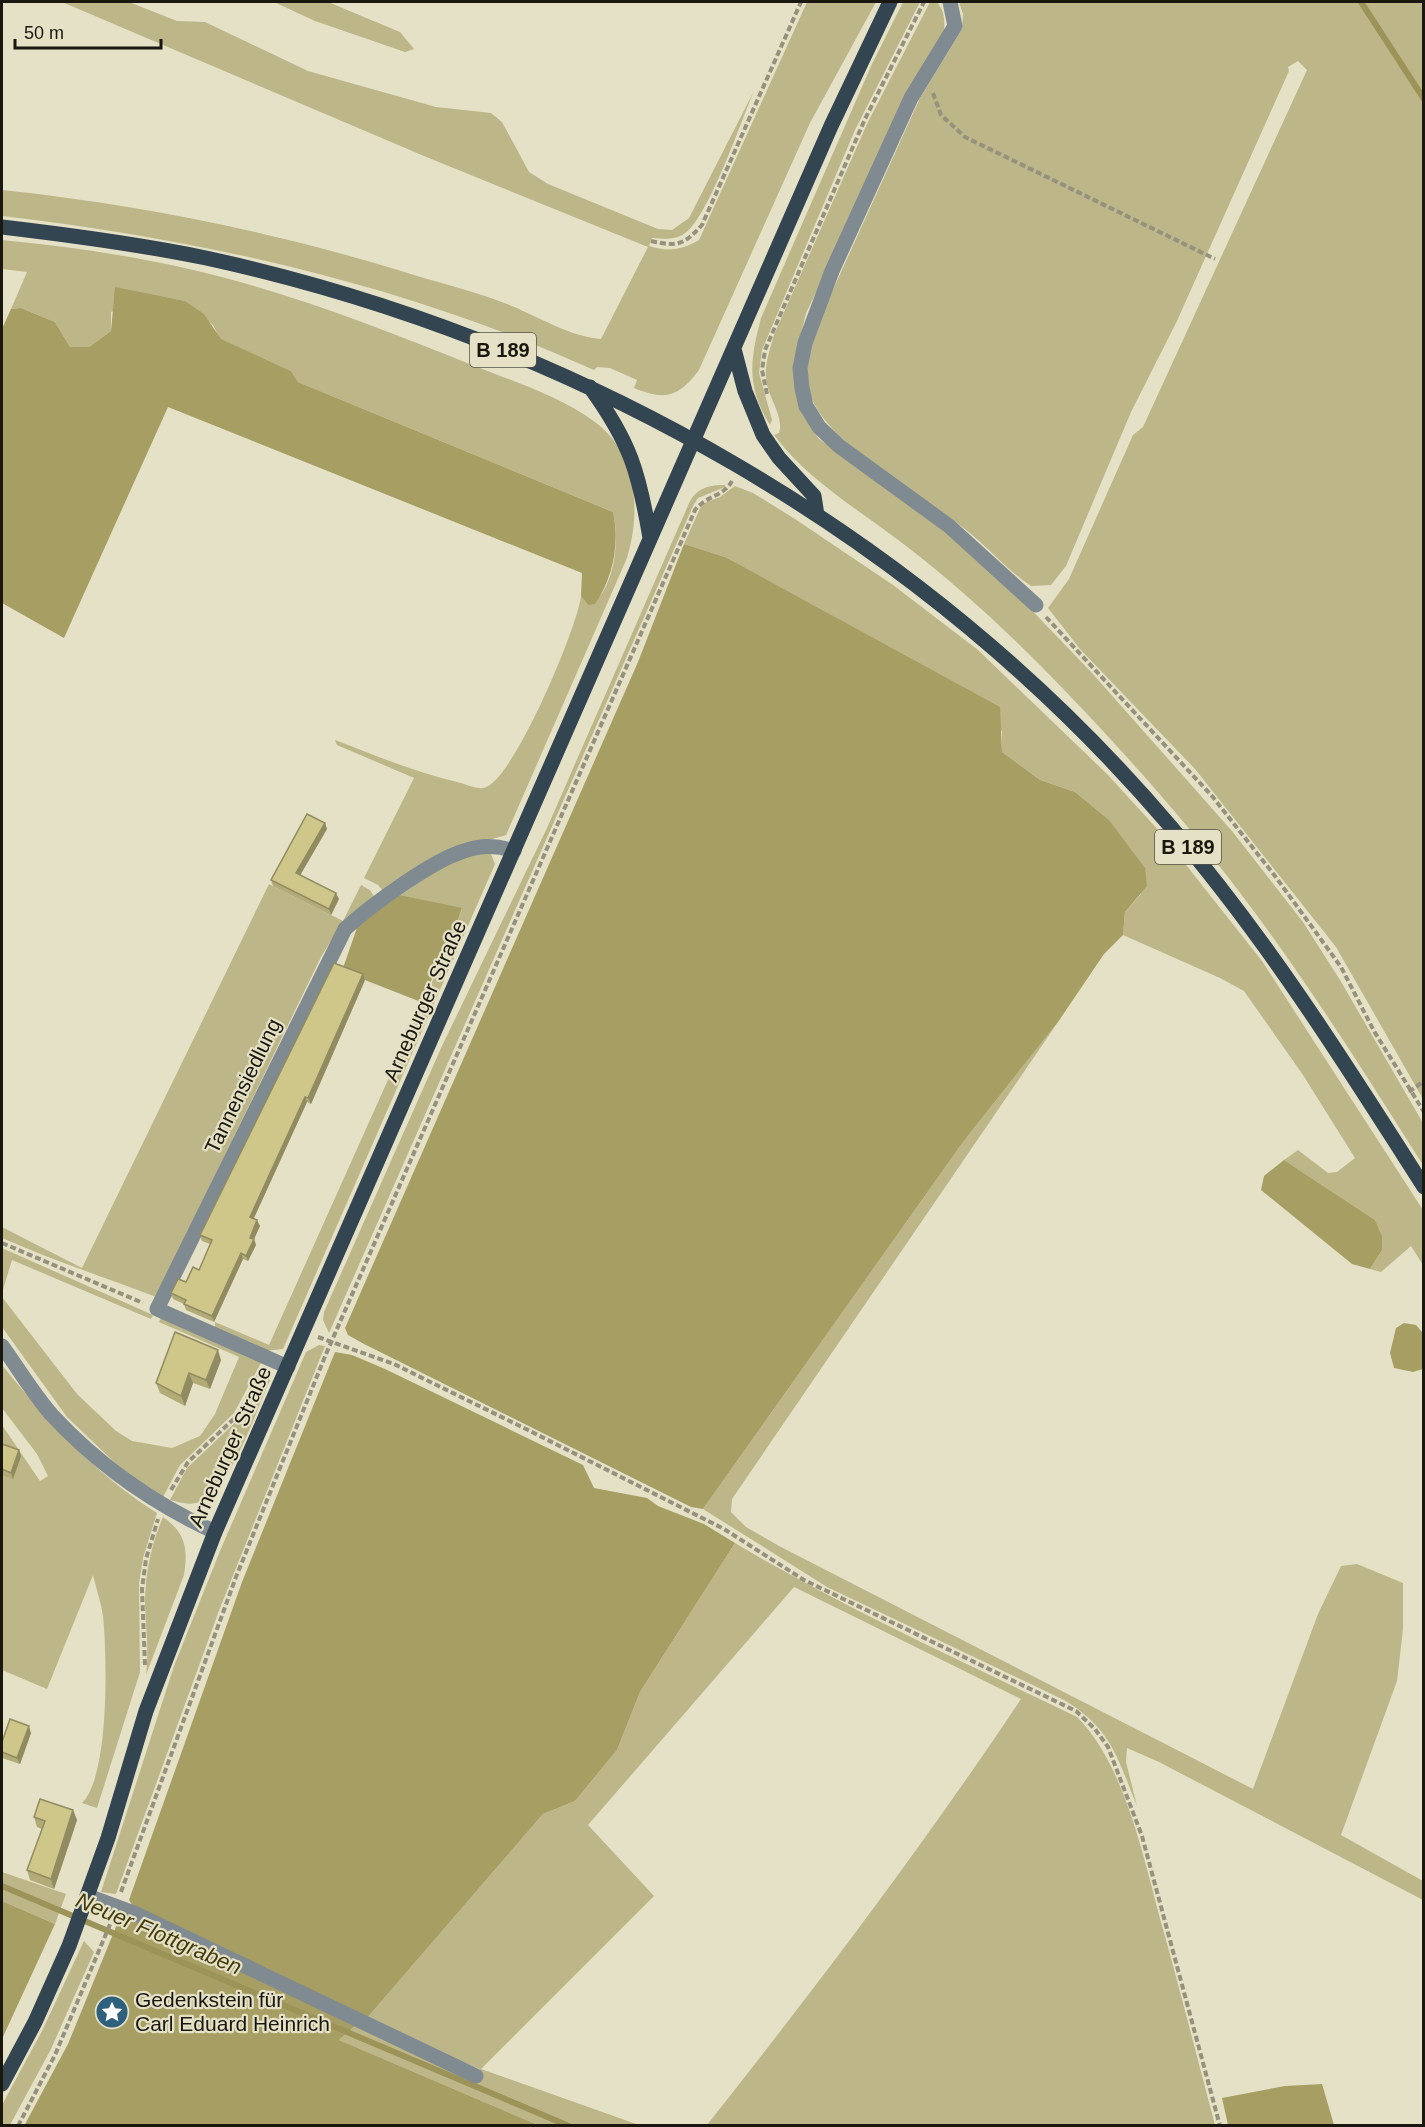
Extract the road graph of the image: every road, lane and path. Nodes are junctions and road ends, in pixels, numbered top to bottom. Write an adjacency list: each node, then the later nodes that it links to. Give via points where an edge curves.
1 (801, 2): 7 (path, via 702,225 688,241 670,246)
2 (890, 2): 9 (main road, Arneburger Straße)
3 (924, 2): 11 (path, via 865,119 765,350 762,370)
4 (950, 2): 5 (street, via 955,26)
5 (928, 72): 8 (path, via 941,114 964,137); 16 (street, via 911,98 832,271 805,343 801,388 806,406 819,427 839,446 949,526)
6 (2, 227): 10 (main road, B 189, via 124,243 243,267 453,330)
7 (651, 241)
8 (1215, 259)
9 (734, 349): 12 (main road, Arneburger Straße); 14 (main road, via 745,391 764,435 814,496)
10 (589, 386): 12 (main road, B 189); 15 (main road, via 632,457)
11 (770, 405)
12 (693, 440): 14 (main road, B 189); 15 (main road, Arneburger Straße)
13 (727, 490): 25 (path, via 704,499 695,510)
14 (817, 515): 21 (main road, B 189, via 961,622 1077,726 1136,788 1258,936)
15 (650, 538): 17 (main road, Arneburger Straße)
16 (1036, 605): 19 (path, via 1212,796 1275,876 1341,966)
17 (514, 851): 23 (street, Tannensiedlung, via 500,846 481,847 447,858 377,903 345,929); 24 (main road, Arneburger Straße)
18 (1424, 1081): 19 (path)
19 (1409, 1092): 20 (path)
20 (1424, 1112)
21 (1424, 1187)
22 (2, 1243): 23 (path)
23 (157, 1309): 27 (street)
24 (304, 1331): 25 (path); 28 (main road, Arneburger Straße)
25 (332, 1342): 33 (path, via 236,1577); 37 (path, via 394,1364 528,1430 724,1529 804,1580 1076,1710 1108,1747 1142,1836)
26 (2, 1346): 29 (street, via 50,1412 89,1452)
27 (268, 1358): 28 (street); 29 (path, via 239,1414 188,1462)
28 (288, 1367): 30 (main road, Arneburger Straße)
29 (163, 1506): 30 (street); 31 (path, via 146,1559 142,1589)
30 (215, 1532): 32 (main road, Arneburger Straße, via 146,1710)
31 (144, 1668)
32 (86, 1900): 33 (street); 35 (main road, Arneburger Straße, via 35,2022)
33 (115, 1911): 34 (street); 36 (path, via 55,2055)
34 (476, 2076)
35 (2, 2084)
36 (18, 2126)
37 (1220, 2126)

